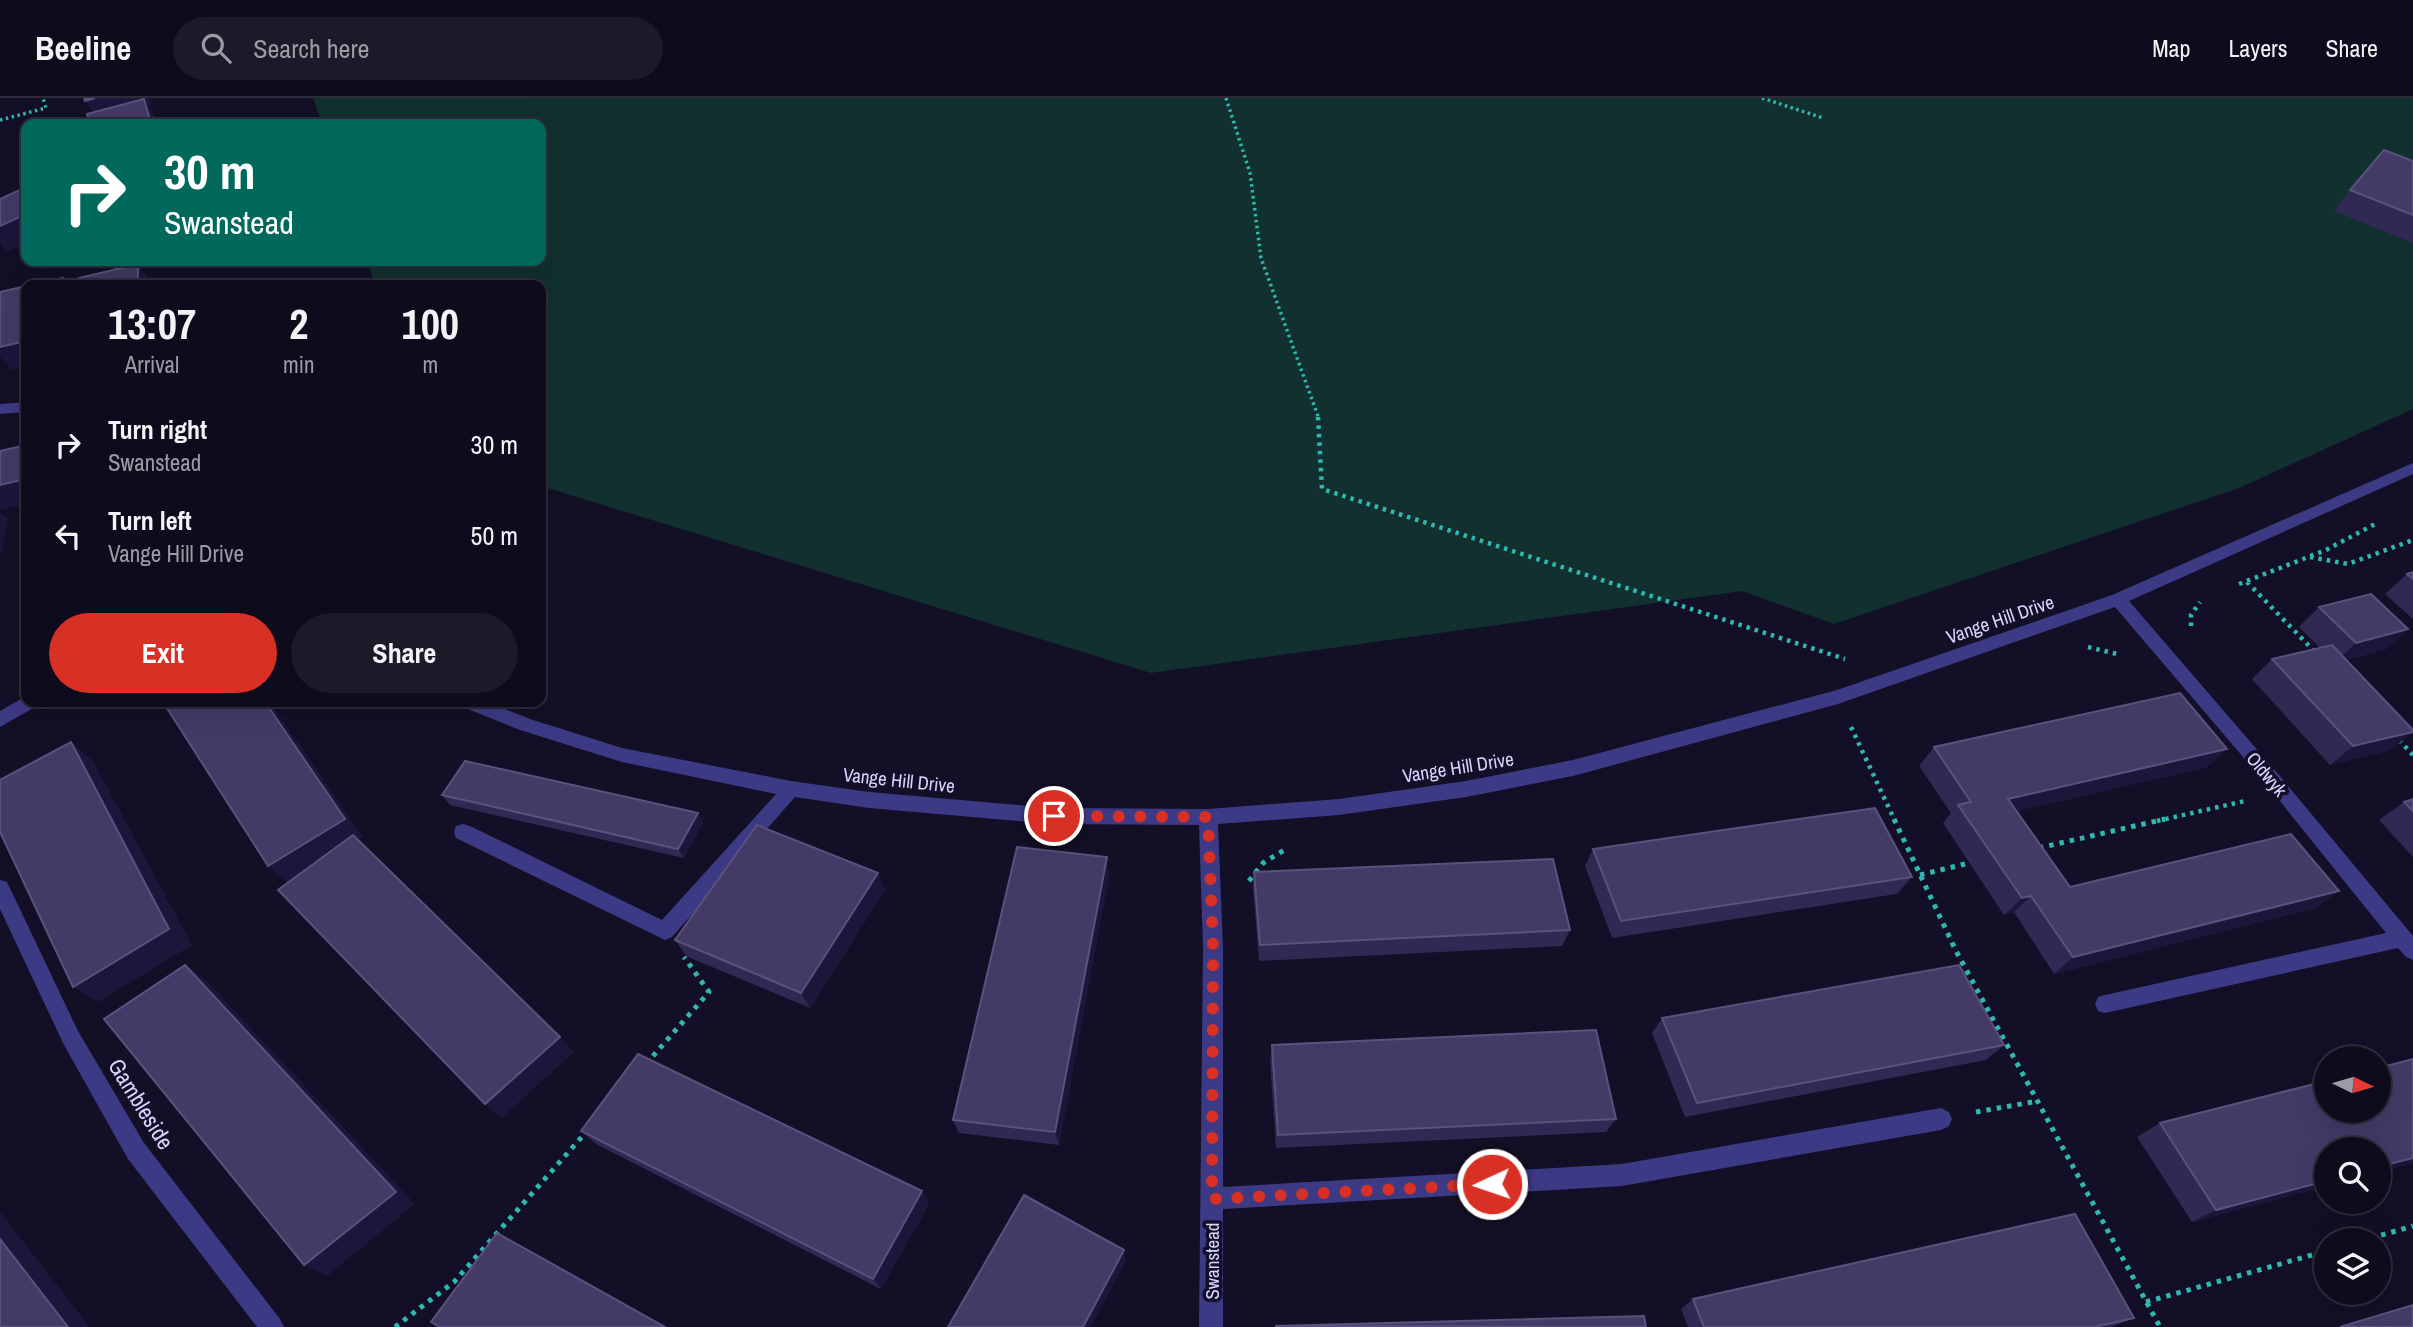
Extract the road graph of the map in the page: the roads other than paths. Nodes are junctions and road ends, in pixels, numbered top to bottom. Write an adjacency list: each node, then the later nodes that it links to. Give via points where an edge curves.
1 (21, 407): 2 (street)
2 (0, 409)
3 (2413, 468): 4 (street, Vange Hill Drive)
4 (2118, 600): 9 (street, Vange Hill Drive, via 1838,698 1573,768 1339,807); 12 (street, Oldwyk)
5 (21, 707): 7 (street)
6 (481, 707): 8 (street, Vange Hill Drive, via 622,755)
7 (0, 720)
8 (791, 789): 9 (street, Vange Hill Drive, via 1054,816); 10 (street, via 665,931)
9 (1208, 817): 15 (street, Swanstead, via 1213,947)
10 (463, 832)
11 (0, 888): 16 (street, Gambleside, via 71,1038 136,1151)
12 (2408, 945): 13 (street)
13 (2105, 1004)
14 (1941, 1119): 15 (street, via 1622,1175)
15 (1212, 1199): 17 (street, Swanstead)
16 (272, 1327)
17 (1211, 1327)

